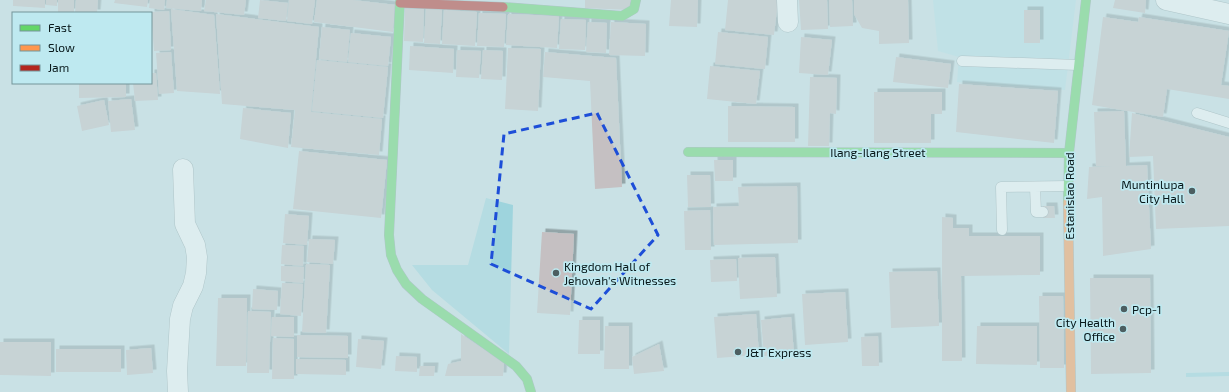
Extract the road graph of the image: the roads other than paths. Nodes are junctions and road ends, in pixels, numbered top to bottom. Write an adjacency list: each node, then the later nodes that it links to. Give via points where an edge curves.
1 (636, 0): 6 (street, via 634,10 622,16)
2 (787, 0): 8 (street)
3 (1086, 0): 10 (street, Estanislao Road)
4 (1166, 0): 7 (street)
5 (400, 2): 6 (street, via 512,7); 23 (street, via 389,235 397,270 406,284 422,299 516,366 527,379)
6 (546, 5)
7 (1229, 14)
8 (788, 22)
9 (962, 61): 10 (lane)
10 (1078, 65): 14 (street, Estanislao Road)
11 (1197, 113): 12 (lane)
12 (1229, 123)
13 (688, 152): 14 (street, Ilang-Ilang Street)
14 (1069, 153): 16 (street, Estanislao Road)
15 (183, 169): 22 (street, via 185,224 197,258 193,286 180,319)
16 (1068, 186): 17 (lane); 20 (street, Estanislao Road)
17 (1035, 187): 18 (lane, via 1036,212); 21 (lane, via 1001,187)
18 (1043, 212)
19 (1054, 212): 20 (lane)
20 (1068, 212): 24 (street, Estanislao Road)
21 (1002, 230)
22 (178, 392)
23 (531, 392)
24 (1071, 392)

